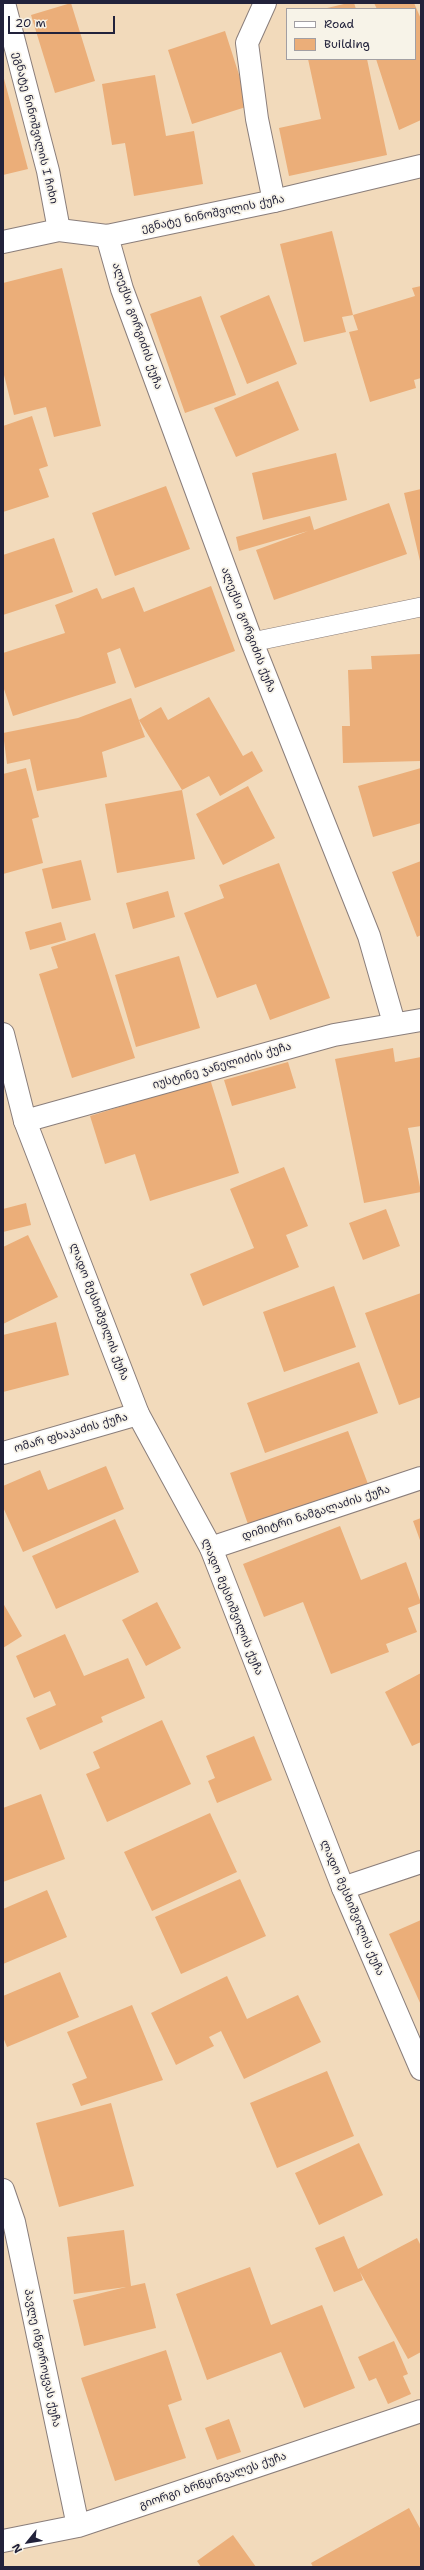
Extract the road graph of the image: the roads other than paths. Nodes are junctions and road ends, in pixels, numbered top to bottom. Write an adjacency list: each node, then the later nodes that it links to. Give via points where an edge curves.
1 (4, 3): 5 (street, ეგნატე ნინოშვილის I ჩიხი, via 48,171)
2 (265, 3): 4 (street, via 247,43 257,119)
3 (421, 166): 4 (street, ეგნატე ნინოშვილის ქუჩა)
4 (274, 201): 6 (street, ეგნატე ნინოშვილის ქუჩა)
5 (59, 230): 6 (street, ეგნატე ნინოშვილის ქუჩა); 7 (street, ეგნატე ნინოშვილის ქუჩა)
6 (107, 236): 9 (street, ალექსი გორგიძის ქუჩა, via 122,289)
7 (3, 242)
8 (421, 607): 9 (lane)
9 (252, 642): 11 (street, ალექსი გორგიძის ქუჩა, via 369,936)
10 (421, 1020): 11 (street, იუსტინე ჯანელიძის ქუჩა)
11 (394, 1023): 13 (street, იუსტინე ჯანელიძის ქუჩა, via 334,1035)
12 (3, 1034): 13 (street, ლადო მესხიშვილის ქუჩა)
13 (25, 1121): 14 (street, ლადო მესხიშვილის ქუჩა)
14 (138, 1414): 15 (street, ომარ ფხაკაძის ქუჩა); 17 (street, ლადო მესხიშვილის ქუჩა)
15 (3, 1453)
16 (421, 1478): 17 (street, დიმიტრი ნამგალაძის ქუჩა)
17 (211, 1548): 19 (street, ლადო მესხიშვილის ქუჩა)
18 (421, 1862): 19 (street)
19 (343, 1888): 20 (street, ლადო მესხიშვილის ქუჩა)
20 (421, 2069)
21 (3, 2190): 23 (street, პავლე ინგოროყვას ქუჩა, via 14,2222)
22 (421, 2411): 23 (street, გიორგი ბრწყინვალეს ქუჩა)
23 (78, 2526): 24 (street, გიორგი ბრწყინვალეს ქუჩა)
24 (3, 2541)

